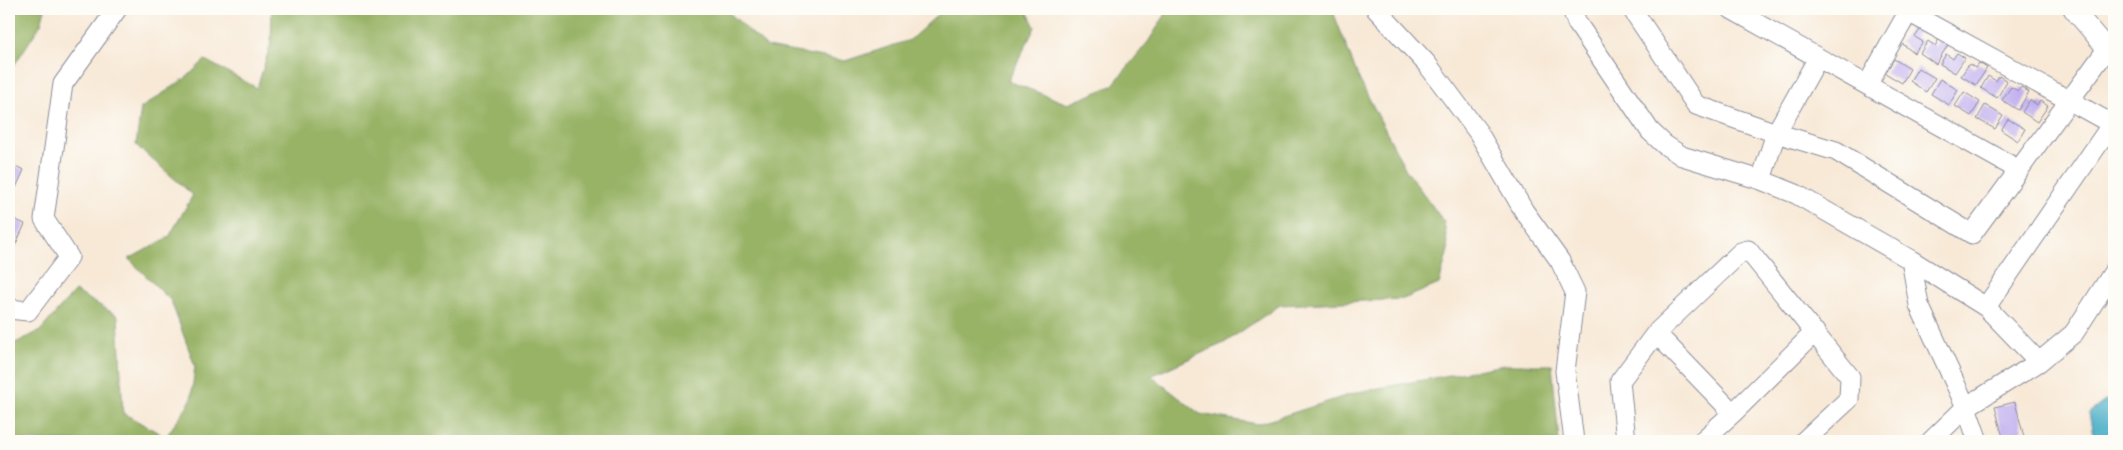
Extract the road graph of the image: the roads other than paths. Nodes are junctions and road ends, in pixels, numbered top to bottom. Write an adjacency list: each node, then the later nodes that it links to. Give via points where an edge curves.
1 (117, 9): 19 (street, via 63,84 44,219 69,257 28,311)
2 (1376, 9): 25 (street, via 1427,64 1478,132 1524,210 1560,261 1575,292 1565,371)
3 (1572, 9): 15 (street, via 1577,23 1645,123 1665,145 1682,156)
4 (1632, 9): 13 (street, via 1696,105)
5 (1731, 9): 9 (street)
6 (2072, 9): 8 (street)
7 (1907, 10): 10 (street); 11 (street)
8 (2110, 48): 11 (street)
9 (1818, 58): 10 (street); 13 (street)
10 (1867, 85): 14 (street)
11 (2068, 100): 12 (street); 14 (street)
12 (2113, 122): 18 (street)
13 (1776, 133): 14 (street, via 1836,151 1972,234); 15 (street)
14 (2019, 170)
15 (1760, 180): 16 (street, via 1796,194)
16 (1911, 260): 18 (street); 23 (street, via 1920,305)
17 (2114, 271): 22 (street, via 2074,333)
18 (1986, 307): 22 (street)
19 (9, 309)
20 (1814, 332): 21 (street, via 1748,250 1741,252); 24 (street); 28 (street, via 1850,377 1849,398)
21 (1656, 333): 24 (street); 26 (street, via 1620,380)
22 (2039, 362): 23 (street)
23 (1966, 407): 29 (street); 30 (street)
24 (1733, 414): 27 (street)
25 (1574, 441)
26 (1626, 441)
27 (1702, 441)
28 (1804, 441)
29 (1931, 441)
30 (1978, 441)

